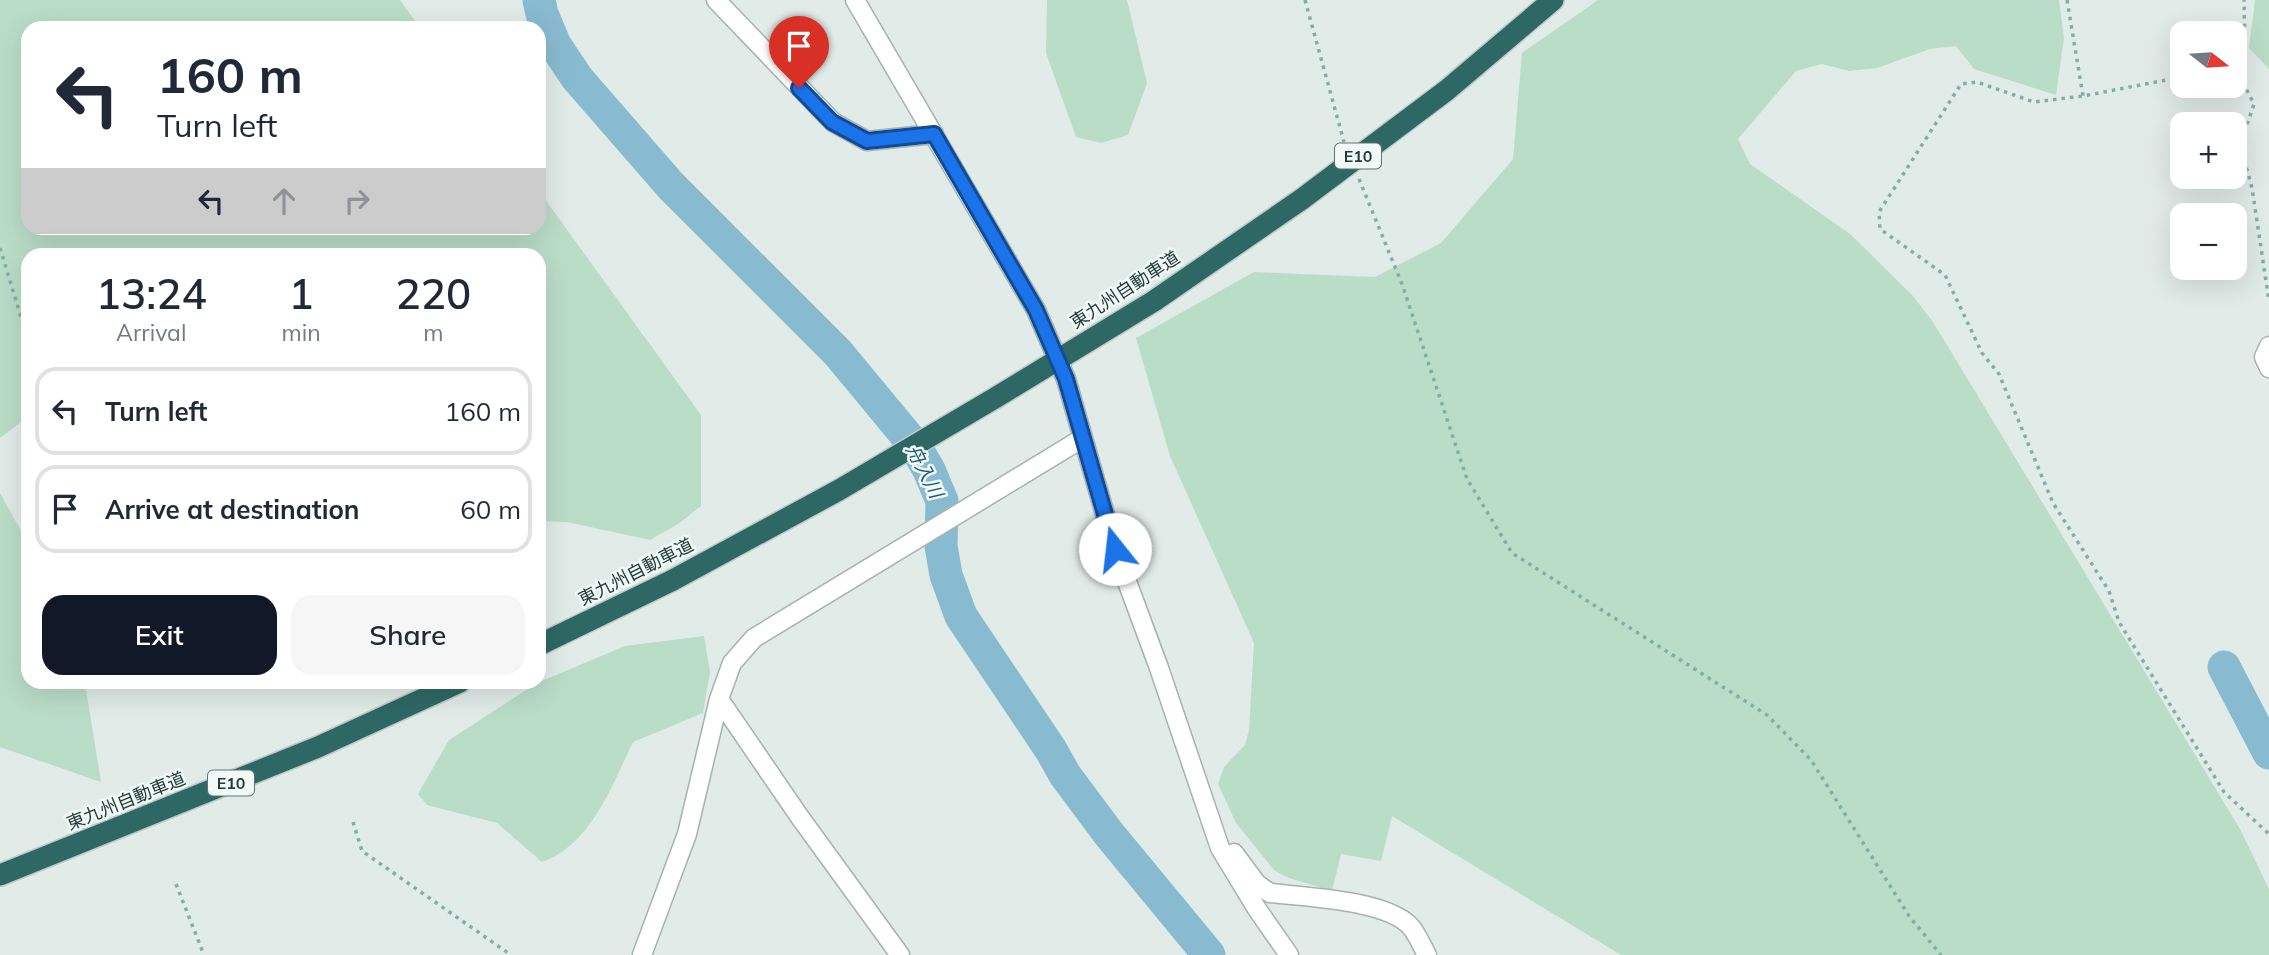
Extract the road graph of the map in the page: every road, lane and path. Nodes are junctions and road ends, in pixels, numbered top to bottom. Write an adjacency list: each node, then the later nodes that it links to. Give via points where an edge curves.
1 (716, 0): 11 (street, via 832,122 867,141)
2 (855, 0): 11 (street)
3 (1305, 0): 12 (path)
4 (1553, 0): 20 (highway, 東九州自動車道 / E10, bridge, via 1447,90 1301,199 1154,300 839,490 673,580)
5 (2067, 0): 10 (path)
6 (2244, 0): 7 (path)
7 (2244, 21)
8 (2170, 79): 10 (path)
9 (2247, 89): 15 (path, via 2255,104 2238,137 2252,188)
10 (2082, 96): 24 (path, via 2034,102 1977,82 1961,84 1879,212 1880,229 1945,275 1982,353 1999,374 2053,503 2109,591 2119,622 2224,792)
11 (934, 134): 19 (street, via 1036,310 1066,379)
12 (1345, 145)
13 (1356, 170): 34 (path, via 1402,284 1467,479 1512,553 1767,715 1811,760 1909,916)
14 (0, 248): 16 (path)
15 (2269, 301)
16 (21, 317)
17 (2269, 346): 18 (street, via 2264,357)
18 (2269, 368)
19 (1083, 438): 22 (street, via 754,638 732,663); 25 (street, via 1115,549)
20 (546, 642)
21 (445, 689): 26 (highway, 東九州自動車道 / E10, via 318,747)
22 (719, 699): 30 (street, via 687,834); 31 (street)
23 (353, 822): 29 (path, via 362,851)
24 (2269, 834)
25 (1220, 848): 32 (street); 33 (street, via 1230,848 1257,884 1270,893 1370,905 1391,914 1410,925)
26 (0, 876)
27 (176, 884): 28 (path)
28 (204, 955)
29 (510, 955)
30 (642, 955)
31 (900, 955)
32 (1289, 955)
33 (1427, 955)
34 (1941, 955)

